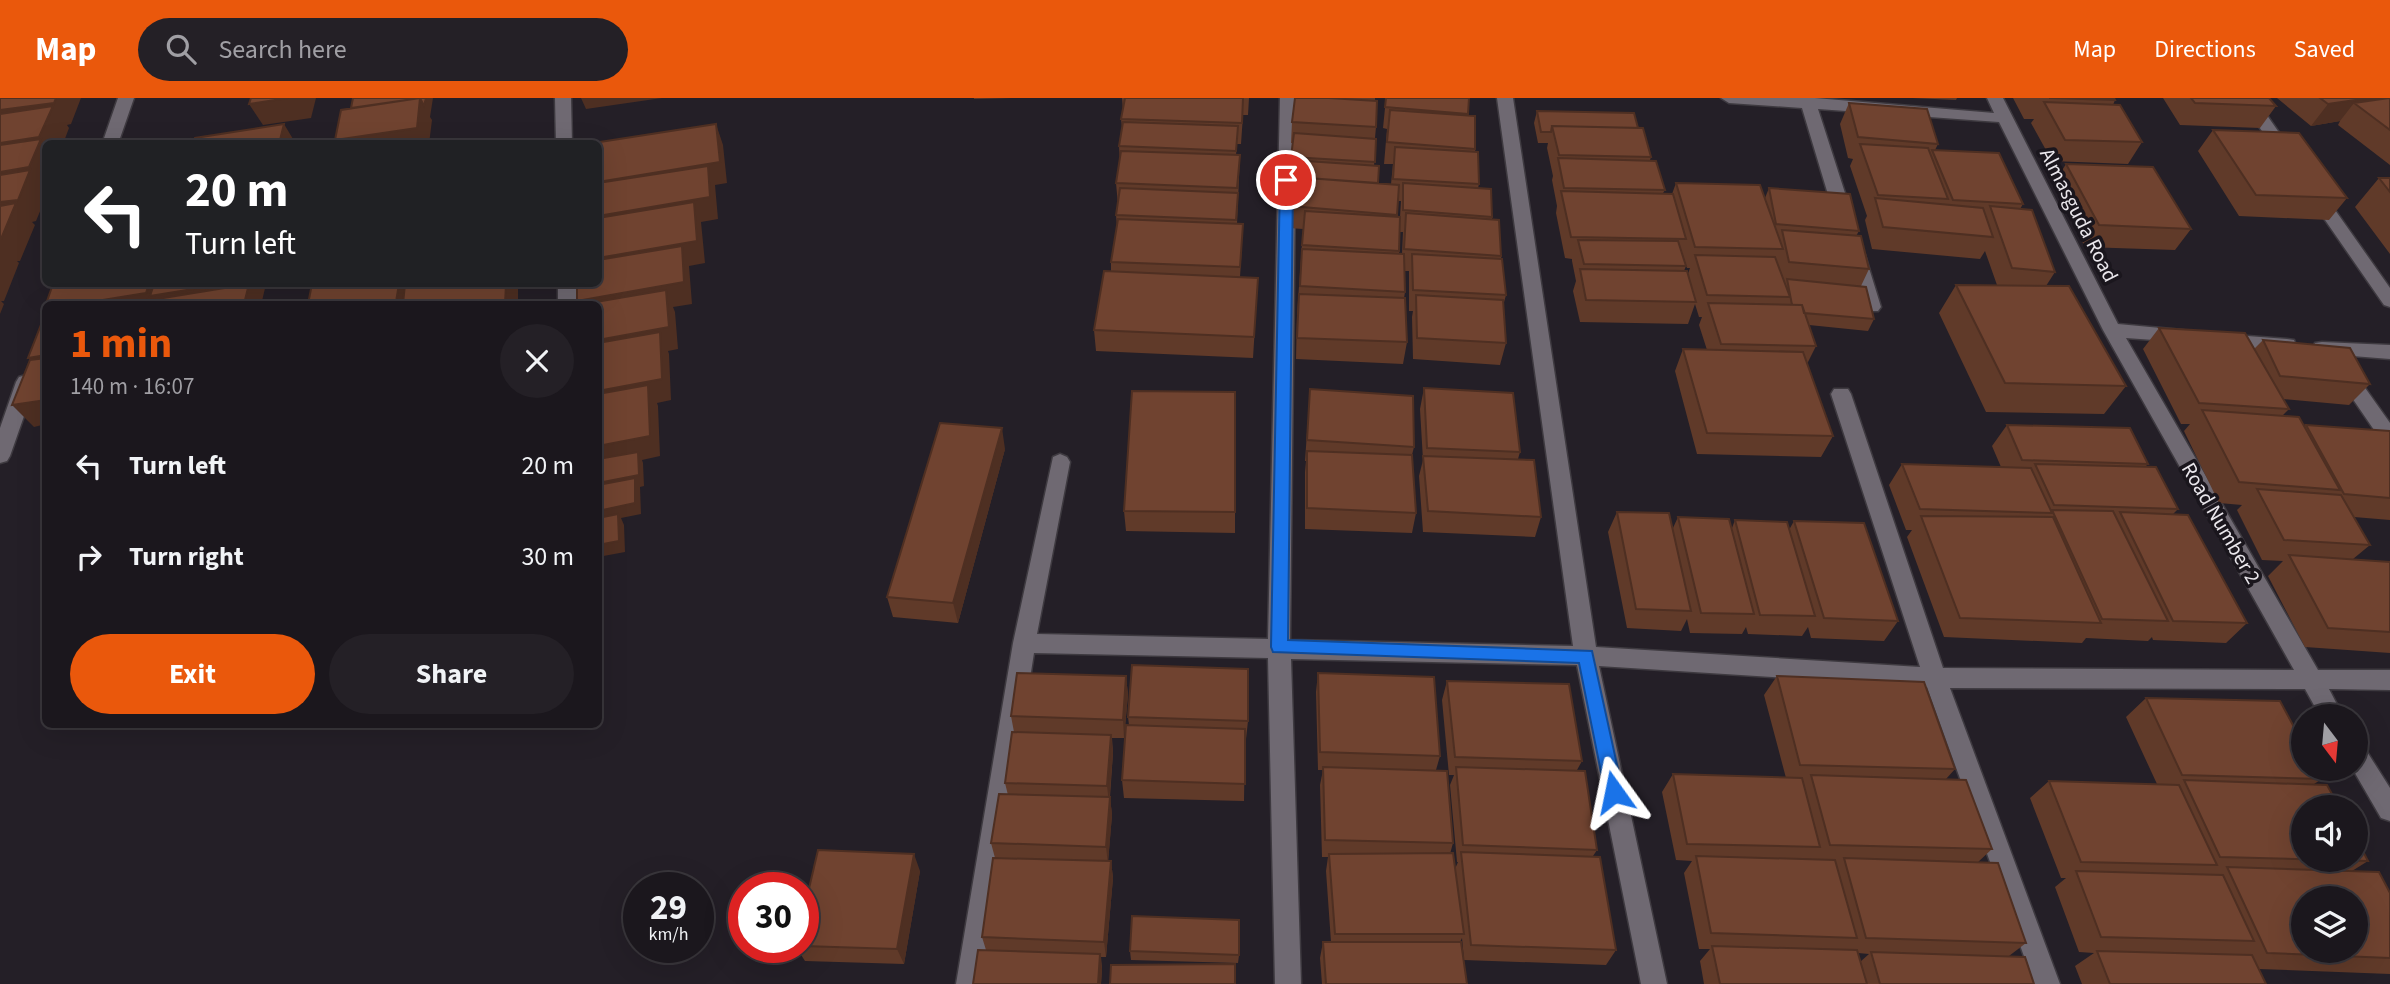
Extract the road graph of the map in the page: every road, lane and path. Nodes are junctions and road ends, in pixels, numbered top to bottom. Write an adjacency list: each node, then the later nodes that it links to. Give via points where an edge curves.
1 (126, 98): 10 (street)
2 (563, 98): 11 (street)
3 (1288, 98): 23 (street)
4 (1505, 98): 24 (street)
5 (1729, 98): 8 (street)
6 (1995, 98): 9 (street, Almasguda Road)
7 (2247, 98): 12 (street)
8 (1808, 101): 9 (street); 13 (street)
9 (2005, 118): 14 (street, Almasguda Road)
10 (111, 140)
11 (564, 140)
12 (2390, 301)
13 (1872, 307)
14 (2112, 330): 15 (street); 26 (street, Road Number 2)
15 (2326, 349): 16 (street); 19 (street)
16 (2390, 352)
17 (32, 365): 20 (street)
18 (1841, 394): 25 (street)
19 (2390, 438)
20 (0, 456)
21 (1059, 462): 22 (street)
22 (1024, 643): 23 (street); 31 (street)
23 (1279, 647): 24 (street); 32 (street)
24 (1586, 656): 25 (street); 33 (street)
25 (1935, 678): 26 (street); 34 (street)
26 (2311, 680): 27 (street); 28 (street, Road Number 2)
27 (2390, 680)
28 (2325, 704)
29 (2368, 774): 30 (street)
30 (2390, 810)
31 (969, 984)
32 (1288, 984)
33 (1654, 984)
34 (2047, 984)

